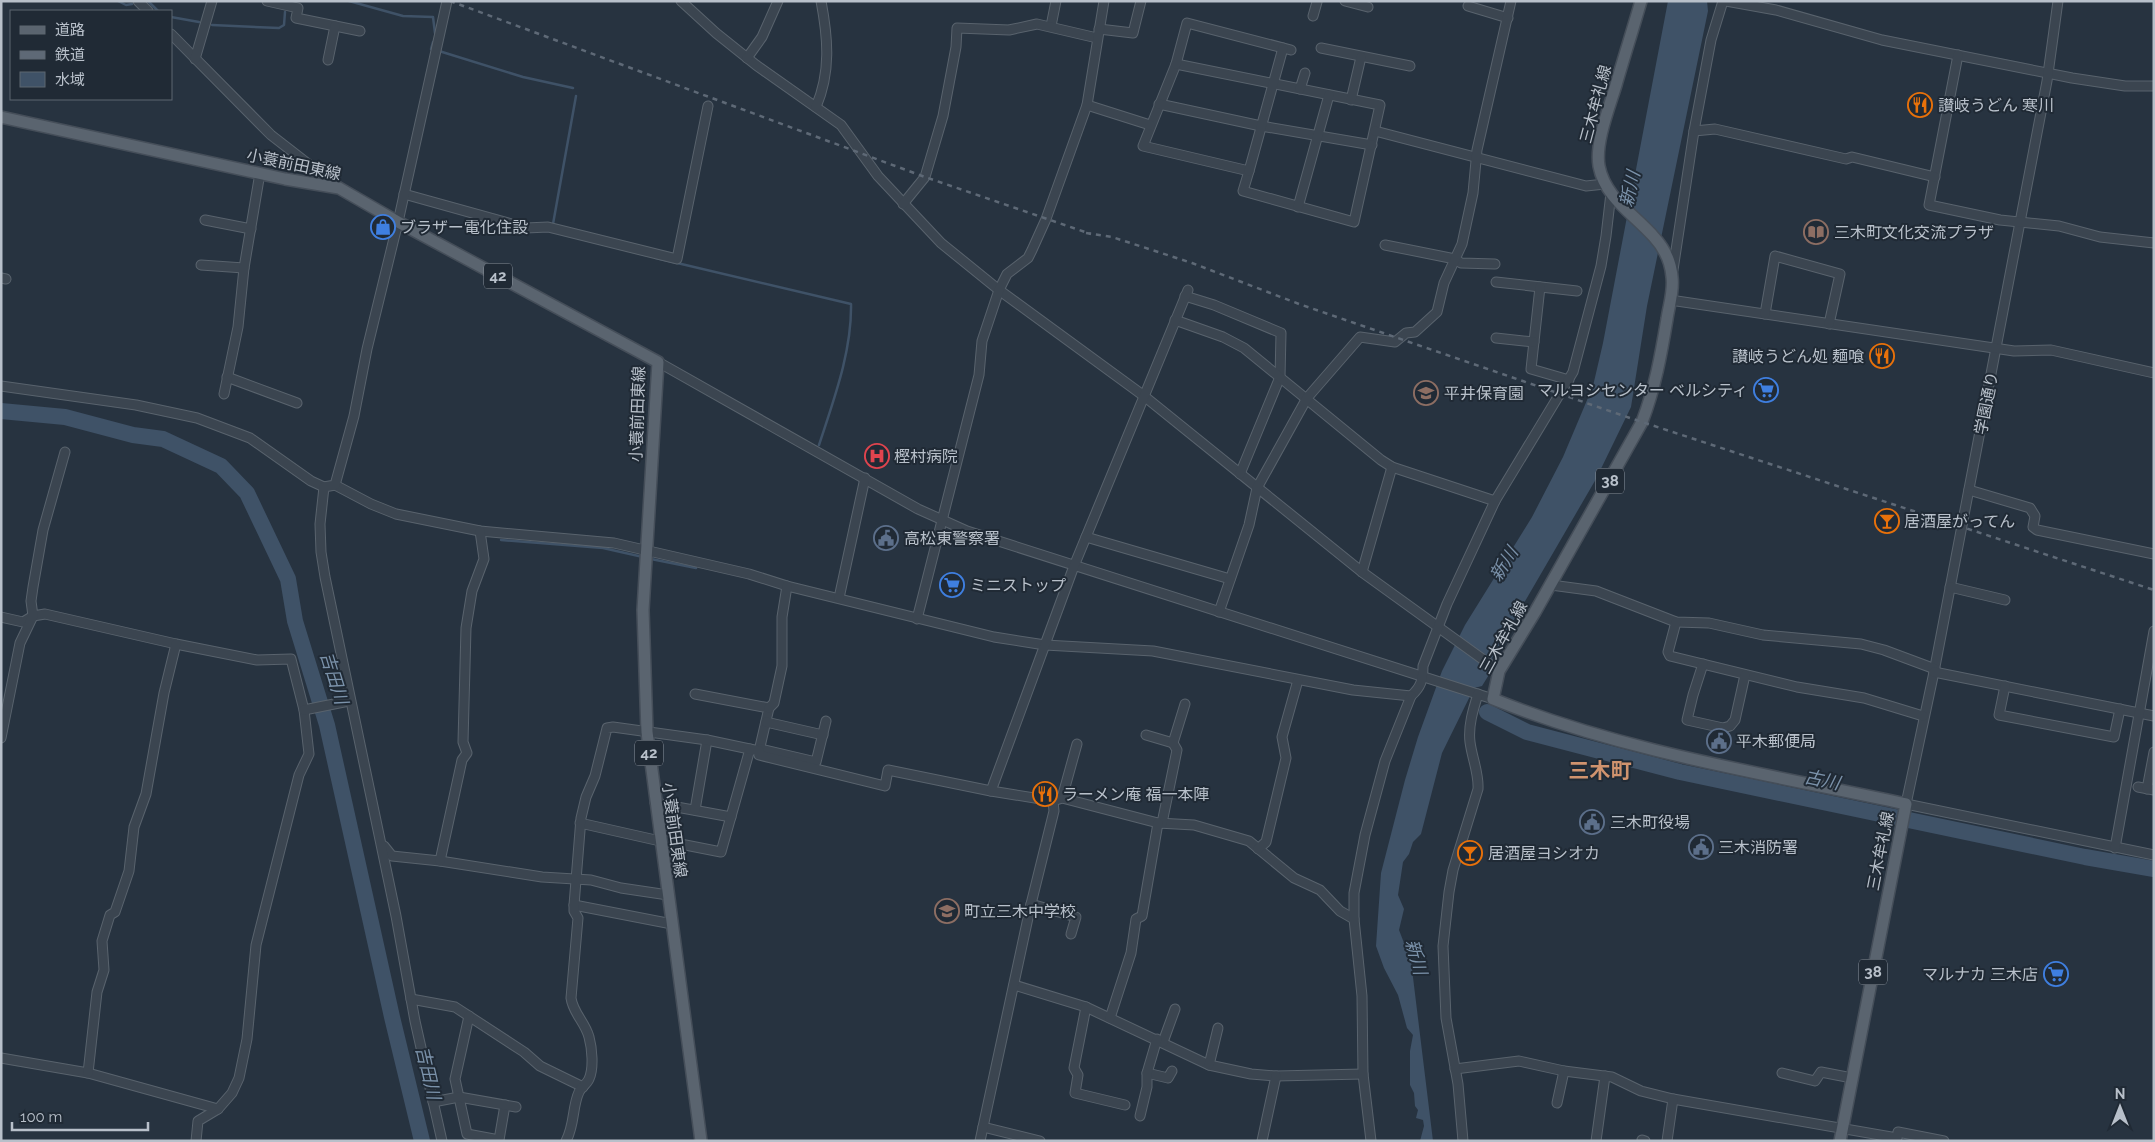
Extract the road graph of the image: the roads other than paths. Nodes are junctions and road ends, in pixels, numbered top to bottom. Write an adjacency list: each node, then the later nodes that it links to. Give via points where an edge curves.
1 (138, 1): 19 (street)
2 (212, 1): 30 (street)
3 (267, 1): 22 (street, via 298,8 296,18)
4 (447, 1): 59 (street)
5 (681, 1): 31 (street)
6 (778, 1): 31 (street, via 762,36)
7 (821, 1): 45 (street, via 827,49 824,89)
8 (1056, 1): 23 (street)
9 (1104, 1): 25 (street)
10 (1141, 1): 25 (street, via 1133,33)
11 (1345, 1): 18 (street)
12 (1511, 1): 21 (street)
13 (1641, 1): 58 (main road, 三木牟礼線 / 38, via 1598,152 1598,164)
14 (1724, 1): 28 (street, via 1776,10 1882,40); 50 (street, via 1712,40)
15 (2058, 1): 36 (street, 学園通り)
16 (1316, 2): 20 (street)
17 (1468, 6): 21 (street)
18 (1368, 7)
19 (147, 10)
20 (1313, 16)
21 (1508, 18): 53 (street)
22 (335, 26): 24 (street); 32 (street)
23 (1051, 26): 25 (street); 60 (street, via 1026,25 1009,30 957,28 943,116 926,176)
24 (360, 31)
25 (1098, 33): 43 (street)
26 (172, 35): 30 (street)
27 (1321, 48): 29 (street)
28 (1958, 55): 36 (street); 56 (street)
29 (1361, 57): 34 (street); 41 (street)
30 (196, 58): 57 (street, via 271,135)
31 (747, 58): 45 (street)
32 (328, 60)
33 (1176, 64): 37 (street); 37 (street, via 1187,24 1287,49); 42 (street)
34 (1410, 66)
35 (1305, 72): 39 (street)
36 (2049, 72): 38 (street, via 2125,86); 64 (street, 学園通り)
37 (1273, 84): 39 (street); 48 (street)
38 (2154, 86)
39 (1300, 89): 40 (street)
40 (1329, 95): 41 (street); 51 (street)
41 (1351, 100): 49 (street, via 1380,106)
42 (1159, 104): 47 (street); 48 (street)
43 (1087, 105): 47 (street); 75 (street, via 1032,250 1028,258 1006,274)
44 (708, 106): 59 (street, via 677,259 548,227 526,228)
45 (816, 107): 60 (street, via 841,125)
46 (1, 117): 55 (main road, 小蓑前田東線 / 42)
47 (1150, 125): 54 (street, via 1143,146)
48 (1261, 126): 51 (street); 54 (street)
49 (1375, 131): 52 (street); 53 (street)
50 (1694, 131): 56 (street, via 1715,129); 72 (street)
51 (1317, 136): 52 (street); 61 (street)
52 (1372, 145): 61 (street, via 1354,222)
53 (1477, 158): 58 (street, via 1586,186); 68 (street, via 1462,244)
54 (1249, 171): 61 (street, via 1243,191)
55 (260, 174): 57 (main road, 小蓑前田東線 / 42); 65 (street)
56 (1934, 177): 64 (street, via 1929,205)
57 (339, 188): 63 (main road, 小蓑前田東線 / 42)
58 (1608, 188): 72 (main road, 三木牟礼線 / 38, via 1662,246 1670,262); 88 (street, via 1601,266)
59 (404, 194): 63 (street)
60 (903, 204): 75 (street, via 941,243)
61 (1298, 206)
62 (204, 220): 65 (street)
63 (398, 222): 84 (main road, 小蓑前田東線 / 42); 98 (street, via 354,416)
64 (2020, 223): 66 (street, via 2059,226 2100,237); 83 (street, 学園通り)
65 (250, 229): 71 (street)
66 (2154, 243)
67 (1385, 245): 68 (street)
68 (1455, 259): 69 (street, via 1461,263); 92 (street, via 1436,312 1415,332 1406,333 1395,342 1360,336)
69 (1495, 264)
70 (201, 265): 71 (street)
71 (244, 268): 86 (street, via 238,327)
72 (1672, 278): 77 (main road, 三木牟礼線 / 38)
73 (1496, 282): 74 (street)
74 (1540, 287): 76 (street); 82 (street)
75 (999, 290): 91 (street); 103 (street, via 982,341 979,375)
76 (1577, 291)
77 (1670, 300): 78 (street); 111 (main road, 三木牟礼線 / 38, via 1654,392 1642,422)
78 (1764, 314): 80 (street); 80 (street, via 1775,256 1840,274)
79 (1175, 320): 87 (street, via 1244,348); 87 (street, via 1187,293 1281,333); 91 (street)
80 (1829, 324): 83 (street)
81 (1496, 338): 82 (street)
82 (1534, 342): 88 (street, via 1531,369)
83 (1996, 348): 85 (street, via 2051,350); 101 (street, 学園通り)
84 (658, 362): 97 (street); 106 (main road, 小蓑前田東線 / 42)
85 (2154, 373)
86 (227, 377): 90 (street); 93 (street)
87 (1280, 377): 92 (street); 96 (street)
88 (1569, 380): 102 (street)
89 (1, 386): 99 (street, via 136,405 197,418 250,438)
90 (224, 394)
91 (1144, 396): 96 (street); 105 (street)
92 (1307, 398): 95 (street); 100 (street)
93 (297, 403)
94 (65, 452): 117 (street, via 32,587)
95 (1392, 467): 102 (street); 109 (street)
96 (1240, 474): 100 (street)
97 (866, 478): 103 (street); 114 (street)
98 (335, 484): 99 (street); 104 (street, via 396,514)
99 (324, 487): 135 (street, via 321,552)
100 (1257, 488): 109 (street); 110 (street, via 1249,525)
101 (1969, 490): 107 (street, via 2030,508 2035,516 2033,527 2037,530); 113 (street, 学園通り)
102 (1495, 501): 121 (street)
103 (941, 520): 108 (street, via 967,532); 119 (street)
104 (480, 531): 106 (street, via 571,538); 168 (street, via 484,559 472,591 466,628 463,742 467,753 462,760)
105 (1086, 537): 108 (street); 110 (street)
106 (645, 550): 112 (street); 145 (main road, 小蓑前田東線 / 42)
107 (2154, 554)
108 (1074, 566): 116 (street); 124 (street)
109 (1362, 572): 121 (street)
110 (1230, 579): 116 (street)
111 (1551, 585): 120 (street, via 1596,591); 126 (main road, 三木牟礼線 / 38)
112 (787, 586): 114 (street); 137 (street, via 782,617 782,666)
113 (1950, 586): 115 (street); 127 (street, 学園通り)
114 (839, 598): 119 (street)
115 (2005, 600)
116 (1218, 612): 129 (street)
117 (33, 616): 118 (street, via 23,622); 123 (street, via 46,614); 148 (street, via 20,643)
118 (1, 617)
119 (917, 619): 124 (street, via 994,637)
120 (1676, 622): 125 (street, via 1668,652 1670,656); 127 (street, via 1709,622 1763,635 1861,644)
121 (1438, 627): 126 (street); 129 (street, via 1423,666)
122 (2154, 632): 140 (street)
123 (176, 644): 139 (street, via 257,660 291,659); 189 (street, via 146,794 134,827 129,871 102,941 104,970 97,992)
124 (1046, 644): 130 (street, via 1153,651); 155 (street)
125 (1703, 664): 128 (street); 128 (street, via 1687,720 1723,728 1730,726 1735,720)
126 (1497, 669): 134 (main road, 三木牟礼線 / 38, via 1495,683)
127 (1934, 671): 131 (street); 141 (street, 学園通り)
128 (1746, 675): 141 (street, via 1864,698)
129 (1423, 677): 133 (street, via 1419,689); 134 (street)
130 (1298, 680): 133 (street); 166 (street, via 1282,738 1286,758 1266,842)
131 (2005, 686): 138 (street); 138 (street, via 1998,715 2114,738)
132 (695, 694): 137 (street)
133 (1411, 696): 173 (street, via 1385,761 1366,835 1354,893)
134 (1481, 696): 158 (main road, 三木牟礼線, via 1561,725 1630,745); 186 (street, via 1472,715 1469,739 1478,789 1448,892 1444,946 1446,1018)
135 (350, 701): 139 (street); 163 (street)
136 (1185, 704): 150 (street)
137 (770, 708): 144 (street)
138 (2120, 709): 140 (street)
139 (304, 710): 204 (street, via 309,754 299,775 256,945 247,1039 239,1078 232,1093)
140 (2139, 713): 142 (street); 165 (street)
141 (1924, 716): 158 (street, 学園通り)
142 (2154, 716)
143 (826, 721): 146 (street)
144 (766, 722): 146 (street); 152 (street)
145 (646, 732): 149 (street); 157 (main road, 小蓑前田東線 / 42); 161 (street, via 607,728)
146 (823, 735): 152 (street, via 816,762)
147 (1146, 735): 150 (street)
148 (1, 738)
149 (707, 740): 152 (street); 159 (street)
150 (1173, 743): 162 (street, via 1177,750)
151 (1077, 744): 156 (street)
152 (756, 750): 155 (street, via 759,755 885,786 888,770); 160 (street)
153 (2154, 752): 154 (street)
154 (2146, 789)
155 (990, 791): 156 (street)
156 (1057, 800): 162 (street); 171 (street)
157 (655, 803): 159 (street); 164 (main road, 小蓑前田東線 / 42)
158 (1906, 804): 165 (street); 195 (main road, 三木牟礼線 / 38)
159 (695, 810): 160 (street)
160 (731, 817): 164 (street, via 721,852)
161 (580, 823): 164 (street); 169 (street)
162 (1160, 823): 166 (street, via 1194,825 1248,841); 181 (street, via 1142,916 1136,919 1130,953)
163 (380, 840): 168 (street, via 392,856); 177 (street)
164 (660, 840): 170 (main road, 小蓑前田東線 / 42)
165 (2115, 848): 167 (street)
166 (1258, 849): 173 (street, via 1294,878 1320,890 1340,912)
167 (2154, 855)
168 (440, 861): 169 (street, via 542,877)
169 (577, 879): 170 (street); 172 (street)
170 (668, 895): 174 (main road, 小蓑前田東線 / 42)
171 (1032, 904): 175 (street, via 1076,917); 176 (street)
172 (574, 905): 174 (street); 196 (street, via 578,918 572,1007 590,1038 592,1064 589,1080)
173 (1354, 919): 192 (street, via 1362,996)
174 (672, 924): 212 (main road, 小蓑前田東線 / 42)
175 (1071, 934)
176 (1014, 985): 178 (street); 206 (street)
177 (411, 999): 180 (street, via 455,1007); 199 (street)
178 (1086, 1007): 181 (street); 201 (street, via 1074,1068 1078,1075 1075,1094)
179 (1175, 1009): 183 (street)
180 (469, 1016): 196 (street, via 540,1066); 197 (street, via 455,1079)
181 (1110, 1018): 183 (street)
182 (1218, 1028): 185 (street)
183 (1160, 1040): 185 (street); 190 (street)
184 (1, 1058): 189 (street)
185 (1209, 1065): 193 (street)
186 (1455, 1069): 187 (street, via 1519,1062); 217 (street)
187 (1564, 1070): 194 (street); 200 (street)
188 (1172, 1071): 190 (street, via 1168,1078)
189 (88, 1073): 204 (street)
190 (1147, 1073): 205 (street)
191 (1782, 1073): 195 (street, via 1815,1081 1822,1072)
192 (1363, 1074): 193 (street); 216 (street)
193 (1276, 1076): 215 (street)
194 (1605, 1076): 198 (street); 218 (street)
195 (1852, 1078): 207 (main road, 三木牟礼線 / 38)
196 (583, 1087): 211 (street)
197 (459, 1097): 199 (street); 202 (street); 202 (street, via 467,1134 499,1140)
198 (1673, 1099): 207 (street); 219 (street)
199 (433, 1102): 210 (street)
200 (1557, 1103)
201 (1125, 1104)
202 (505, 1105): 203 (street)
203 (516, 1107)
204 (218, 1109): 209 (street, via 198,1121)
205 (1140, 1116)
206 (983, 1128): 213 (street); 214 (street)
207 (1843, 1128): 208 (street); 220 (main road, 三木牟礼線 / 38)
208 (1897, 1139): 221 (street, via 1898,1132)
209 (196, 1141)
210 (442, 1141)
211 (566, 1141)
212 (701, 1141)
213 (980, 1141)
214 (1040, 1141)
215 (1262, 1141)
216 (1370, 1141)
217 (1463, 1141)
218 (1596, 1141)
219 (1667, 1141)
220 (1840, 1141)
221 (1944, 1141)

